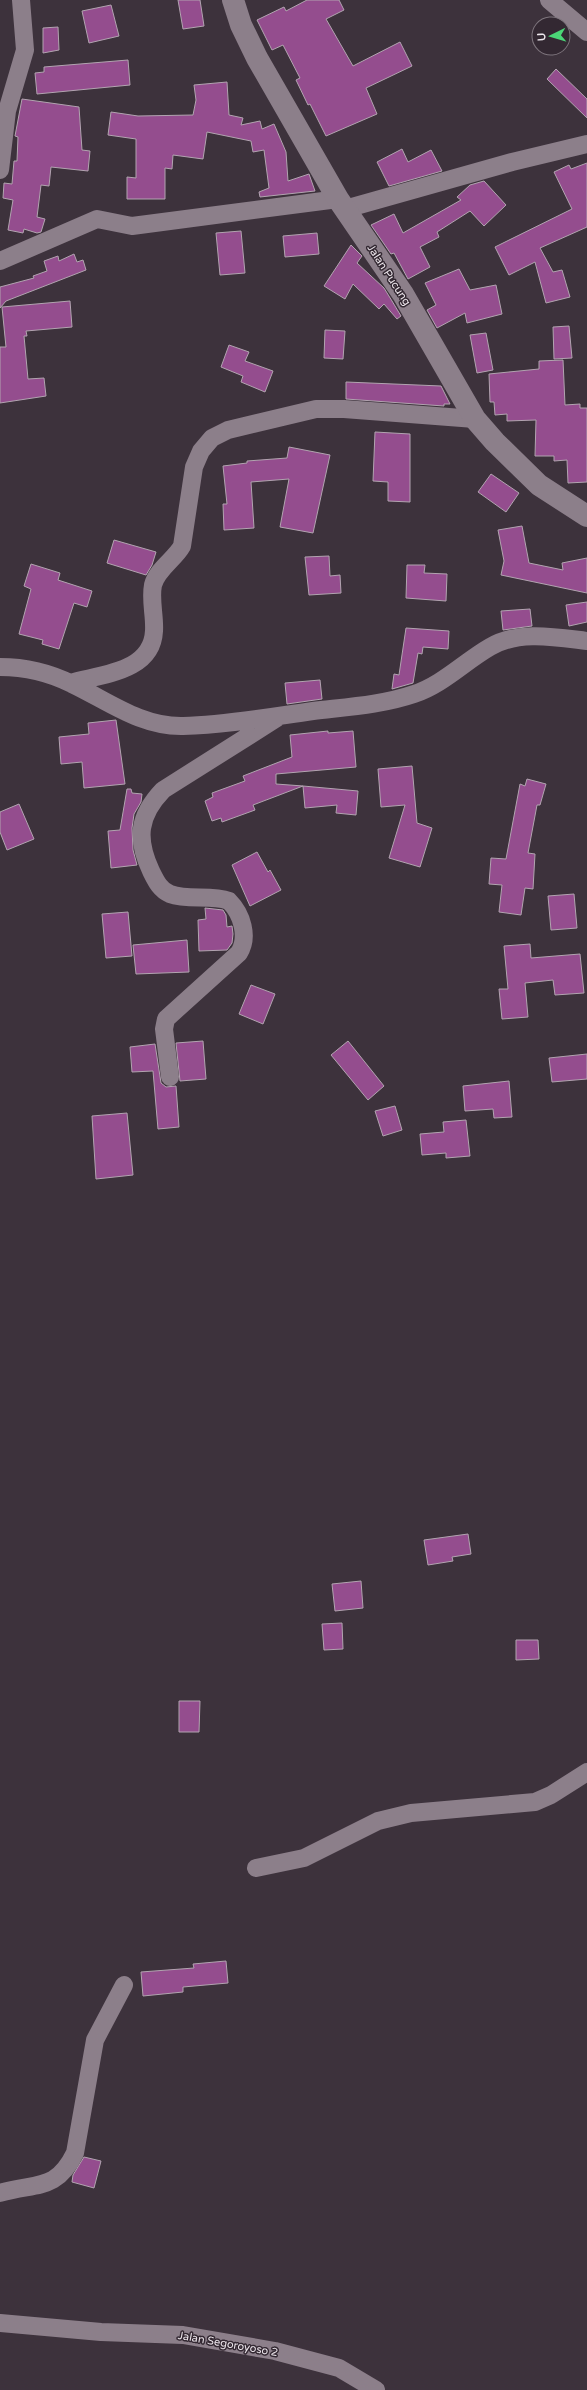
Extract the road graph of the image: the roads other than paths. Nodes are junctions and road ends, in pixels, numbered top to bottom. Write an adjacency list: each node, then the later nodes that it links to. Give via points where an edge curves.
1 (21, 0): 6 (street, via 25,50 7,111)
2 (233, 0): 7 (main road, Jalan Pucung, via 241,25 257,58)
3 (548, 0): 4 (street)
4 (587, 32)
5 (587, 144): 7 (street)
6 (0, 170)
7 (341, 204): 8 (street, via 132,226 98,219); 9 (main road, Jalan Pucung, via 407,301)
8 (0, 262)
9 (475, 419): 10 (main road, Jalan Pucung, via 539,485); 13 (street, via 316,409 228,430 212,438 201,451 194,467 182,546 153,584 154,631 151,647 144,658 131,666)
10 (587, 516)
11 (587, 641): 14 (street, via 536,635 513,638 491,646 437,683 414,694)
12 (0, 667): 13 (street, via 32,670)
13 (70, 683): 14 (street, via 138,718 153,723 184,726)
14 (281, 716): 15 (street, via 163,790 152,802 142,824 144,856 161,889 172,895 229,901 245,932 240,953 166,1018 164,1029)
15 (170, 1077)
16 (587, 1772): 17 (street, via 551,1796 535,1802 396,1816 378,1821 304,1858)
17 (256, 1868)
18 (124, 1985): 19 (street, via 94,2040 75,2153 69,2166 59,2178)
19 (0, 2193)
20 (0, 2323): 21 (street, Jalan Segoroyoso 2, via 101,2332 183,2335 274,2351 339,2368)
21 (376, 2390)

